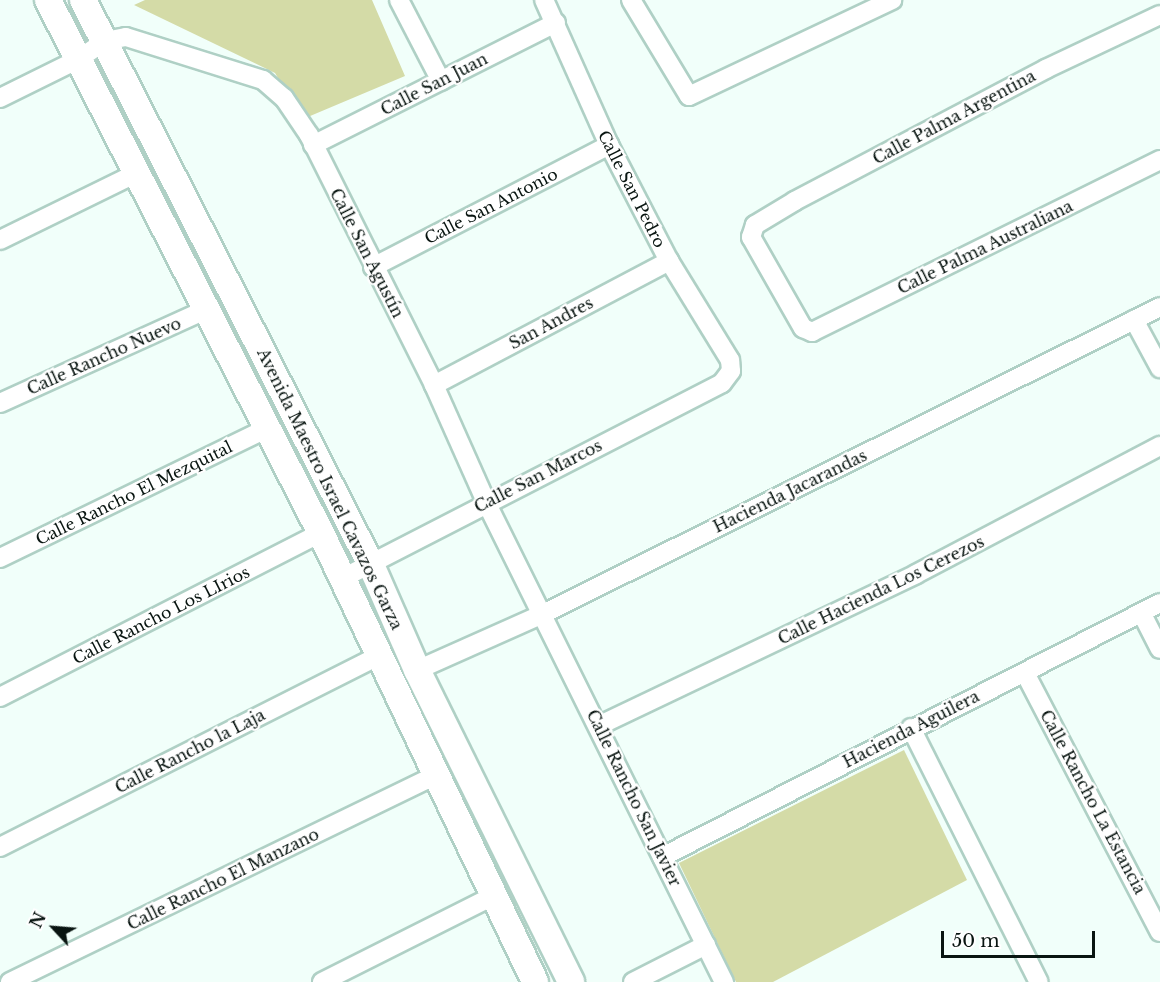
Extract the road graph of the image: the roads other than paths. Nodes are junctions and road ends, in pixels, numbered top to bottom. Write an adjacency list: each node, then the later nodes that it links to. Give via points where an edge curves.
1 (48, 0): 10 (street, Avenida Maestro Israel Cavazos Garza)
2 (83, 0): 9 (street, Avenida Maestro Israel Cavazos Garza)
3 (399, 0): 11 (street)
4 (544, 0): 8 (street, Calle San Pedro)
5 (631, 0): 6 (street, via 687,95 760,66)
6 (892, 0)
7 (1160, 15): 23 (street, Calle Palma Argentina, via 1046,69 795,201 752,228 751,237 803,328)
8 (556, 23): 11 (street, Calle San Juan); 14 (street, Calle San Pedro)
9 (105, 41): 10 (street); 13 (street, Calle San Agustín, via 126,37 147,42 263,80 296,112); 33 (street, Avenida Maestro Israel Cavazos Garza)
10 (79, 59): 12 (street); 16 (street, Avenida Maestro Israel Cavazos Garza)
11 (441, 81): 13 (street, Calle San Juan)
12 (0, 98)
13 (313, 145): 19 (street, Calle San Agustín)
14 (609, 145): 18 (street, Calle San Pedro); 19 (street, Calle San Antonio)
15 (1160, 160): 23 (street, Calle Palma Australiana)
16 (137, 173): 17 (street); 21 (street, Avenida Maestro Israel Cavazos Garza)
17 (0, 240)
18 (669, 261): 25 (street, Calle San Pedro, via 730,360); 26 (street, San Andres)
19 (373, 267): 26 (street, Calle San Agustín)
20 (1160, 307): 22 (street, Hacienda Jacarandas)
21 (207, 309): 27 (street, Calle Rancho Nuevo); 28 (street, Avenida Maestro Israel Cavazos Garza)
22 (1134, 320): 24 (street); 36 (street, Hacienda Jacarandas)
23 (809, 332)
24 (1160, 369)
25 (731, 371): 30 (street, Calle San Marcos, via 722,383)
26 (434, 385): 30 (street, Calle San Agustín)
27 (0, 403)
28 (268, 428): 31 (street, Avenida Maestro Israel Cavazos Garza); 32 (street, Calle Rancho El Mezquital)
29 (1160, 446): 43 (street, Calle Hacienda Los Cerezos, via 916,574)
30 (486, 502): 33 (street, Calle San Marcos); 36 (street, Calle San Agustín)
31 (321, 533): 34 (street, Avenida Maestro Israel Cavazos Garza); 42 (street, Calle Rancho Los LIrios)
32 (0, 558)
33 (371, 565): 34 (street, Calle San Marcos); 40 (street, Avenida Maestro Israel Cavazos Garza)
34 (344, 578): 39 (street, Avenida Maestro Israel Cavazos Garza)
35 (1160, 603): 37 (street, Hacienda Aguilera)
36 (543, 614): 40 (street, Hacienda Jacarandas); 43 (street, Calle Rancho San Javier)
37 (1142, 614): 38 (street); 41 (street, Hacienda Aguilera)
38 (1160, 649)
39 (380, 655): 45 (street, Avenida Maestro Israel Cavazos Garza); 46 (street, Calle Rancho la Laja)
40 (417, 670): 54 (street, Avenida Maestro Israel Cavazos Garza)
41 (1025, 673): 44 (street, Hacienda Aguilera); 49 (street, Calle Rancho La Estancia)
42 (0, 697)
43 (598, 726): 47 (street, Calle Rancho San Javier)
44 (911, 728): 47 (street, Hacienda Aguilera); 57 (street)
45 (436, 775): 48 (street, Avenida Maestro Israel Cavazos Garza); 51 (street, Calle Rancho El Manzano)
46 (0, 848)
47 (662, 856): 50 (street, Calle Rancho San Javier)
48 (493, 896): 52 (street); 53 (street, Avenida Maestro Israel Cavazos Garza)
49 (1160, 932)
50 (706, 945): 55 (street); 56 (street, Calle Rancho San Javier)
51 (10, 982)
52 (322, 982)
53 (535, 982)
54 (571, 982)
55 (633, 982)
56 (724, 982)
57 (1039, 982)

